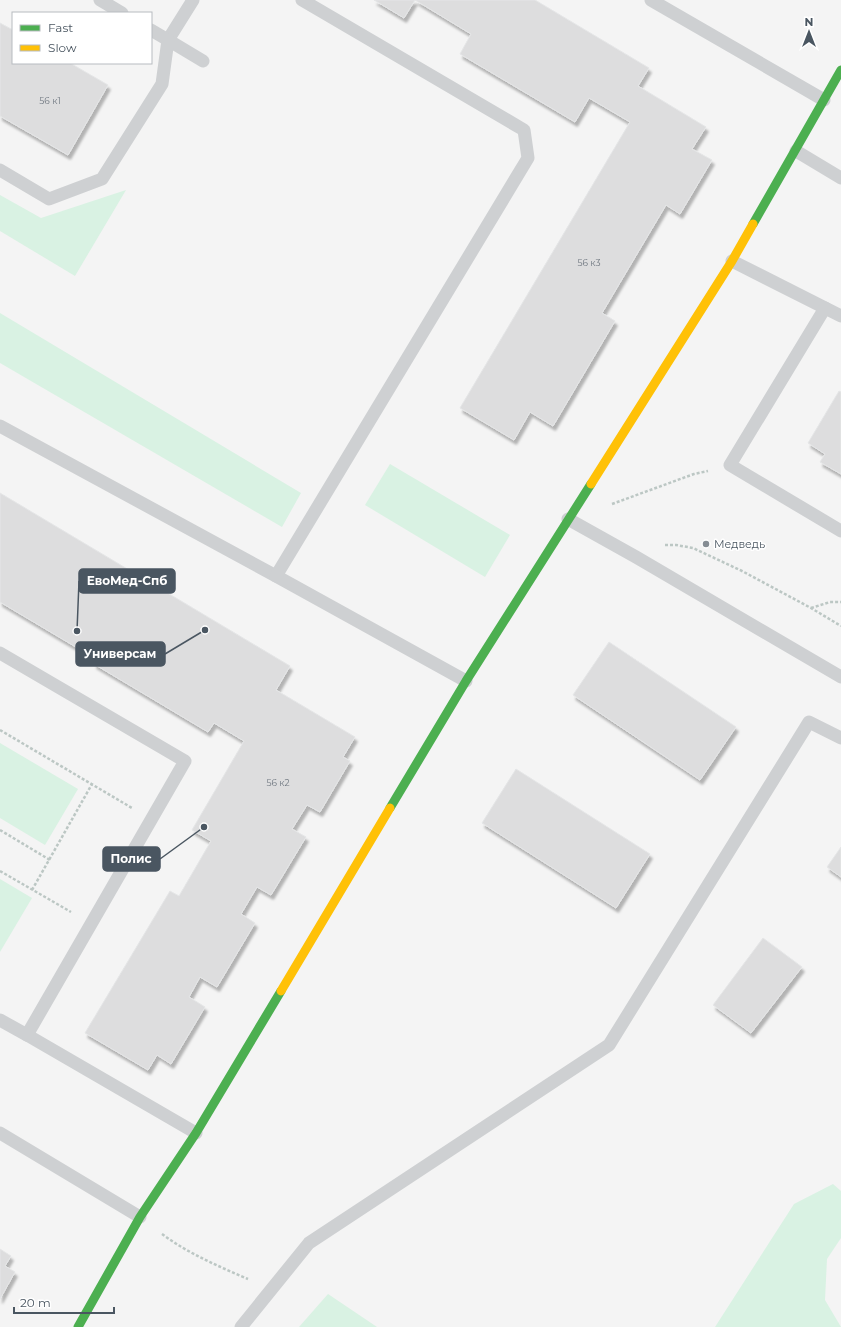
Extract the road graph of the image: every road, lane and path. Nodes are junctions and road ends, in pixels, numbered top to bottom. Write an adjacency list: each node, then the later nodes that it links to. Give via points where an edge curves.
1 (100, 0): 5 (lane)
2 (193, 0): 7 (lane)
3 (302, 0): 23 (lane, via 524,130 528,158)
4 (651, 0): 10 (lane)
5 (120, 12)
6 (152, 31): 7 (lane)
7 (168, 40): 8 (lane); 12 (lane, via 162,84 102,179 49,199)
8 (203, 61)
9 (841, 70): 10 (street)
10 (824, 100): 11 (street)
11 (796, 151): 13 (lane); 14 (street)
12 (0, 170)
13 (841, 178)
14 (732, 261): 15 (lane); 20 (street)
15 (825, 308): 16 (lane); 18 (lane)
16 (841, 316)
17 (0, 426): 23 (lane)
18 (730, 465): 19 (path, via 694,474); 21 (lane)
19 (608, 505)
20 (568, 519): 22 (lane); 29 (street)
21 (841, 531)
22 (636, 557): 25 (path, via 654,545 693,548); 28 (lane)
23 (276, 576): 29 (lane)
24 (841, 602): 25 (path, via 830,602)
25 (811, 608): 26 (path)
26 (841, 626)
27 (0, 653): 33 (lane, via 185,761)
28 (841, 677)
29 (466, 681): 42 (street)
30 (0, 730): 32 (path)
31 (841, 738): 44 (lane, via 809,722 609,1045 309,1243)
32 (92, 784): 33 (path); 35 (path)
33 (151, 819): 38 (lane)
34 (0, 830): 35 (path)
35 (50, 860): 37 (path)
36 (0, 871): 37 (path)
37 (32, 890): 38 (path)
38 (90, 923): 40 (lane)
39 (0, 1020): 40 (lane)
40 (27, 1035): 42 (lane)
41 (0, 1133): 43 (lane)
42 (196, 1133): 43 (street)
43 (140, 1217): 44 (path, via 172,1241 204,1260 255,1282); 45 (street)
44 (269, 1291): 46 (lane)
45 (78, 1327)
46 (241, 1327)

